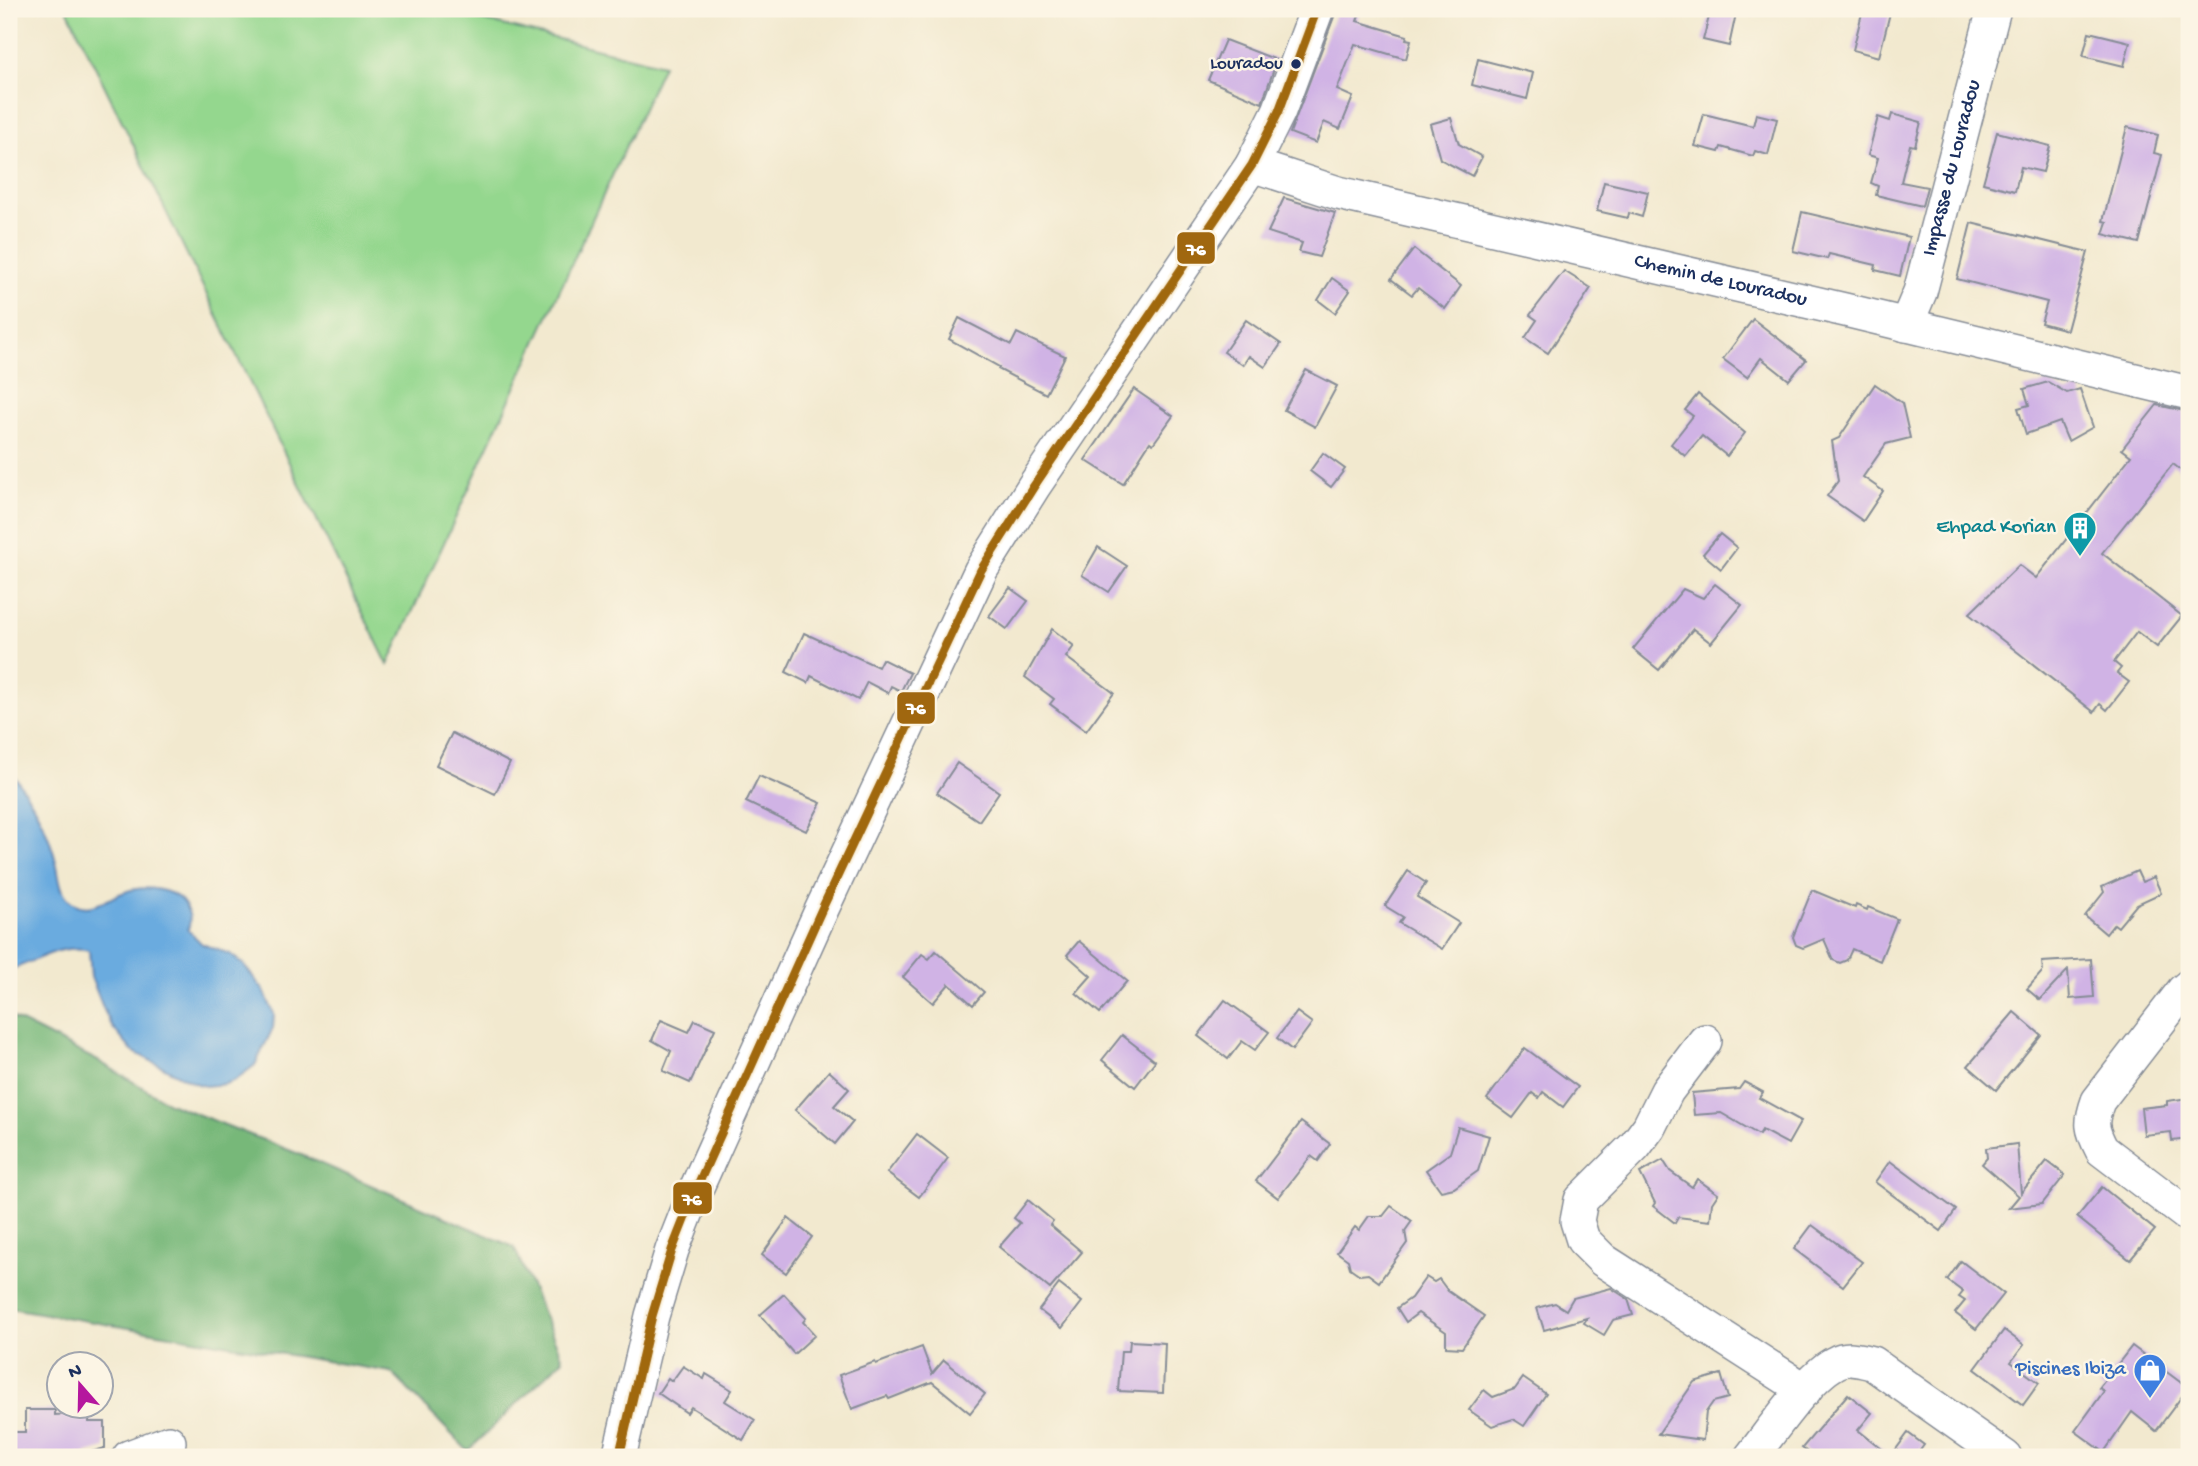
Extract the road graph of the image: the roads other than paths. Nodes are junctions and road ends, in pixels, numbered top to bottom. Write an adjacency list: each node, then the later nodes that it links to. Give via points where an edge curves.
1 (1317, 9): 3 (street, via 1279,111)
2 (1994, 9): 4 (street, Impasse du Louradou, via 1920,292)
3 (1252, 165): 4 (street, Chemin de Louradou, via 1338,194); 12 (street, via 981,570 696,1189 652,1316)
4 (1906, 325): 5 (street, Chemin de Louradou)
5 (2189, 393)
6 (2189, 986): 8 (street, via 2098,1101 2091,1120 2102,1150)
7 (1705, 1041): 9 (street, via 1667,1091 1635,1146 1581,1200 1577,1221 1583,1240 1603,1260)
8 (2189, 1216)
9 (1805, 1390): 13 (street); 14 (street, via 1836,1362 1853,1358 1872,1363)
10 (169, 1442): 11 (street)
11 (129, 1457)
12 (619, 1457)
13 (1751, 1457)
14 (2005, 1457)

